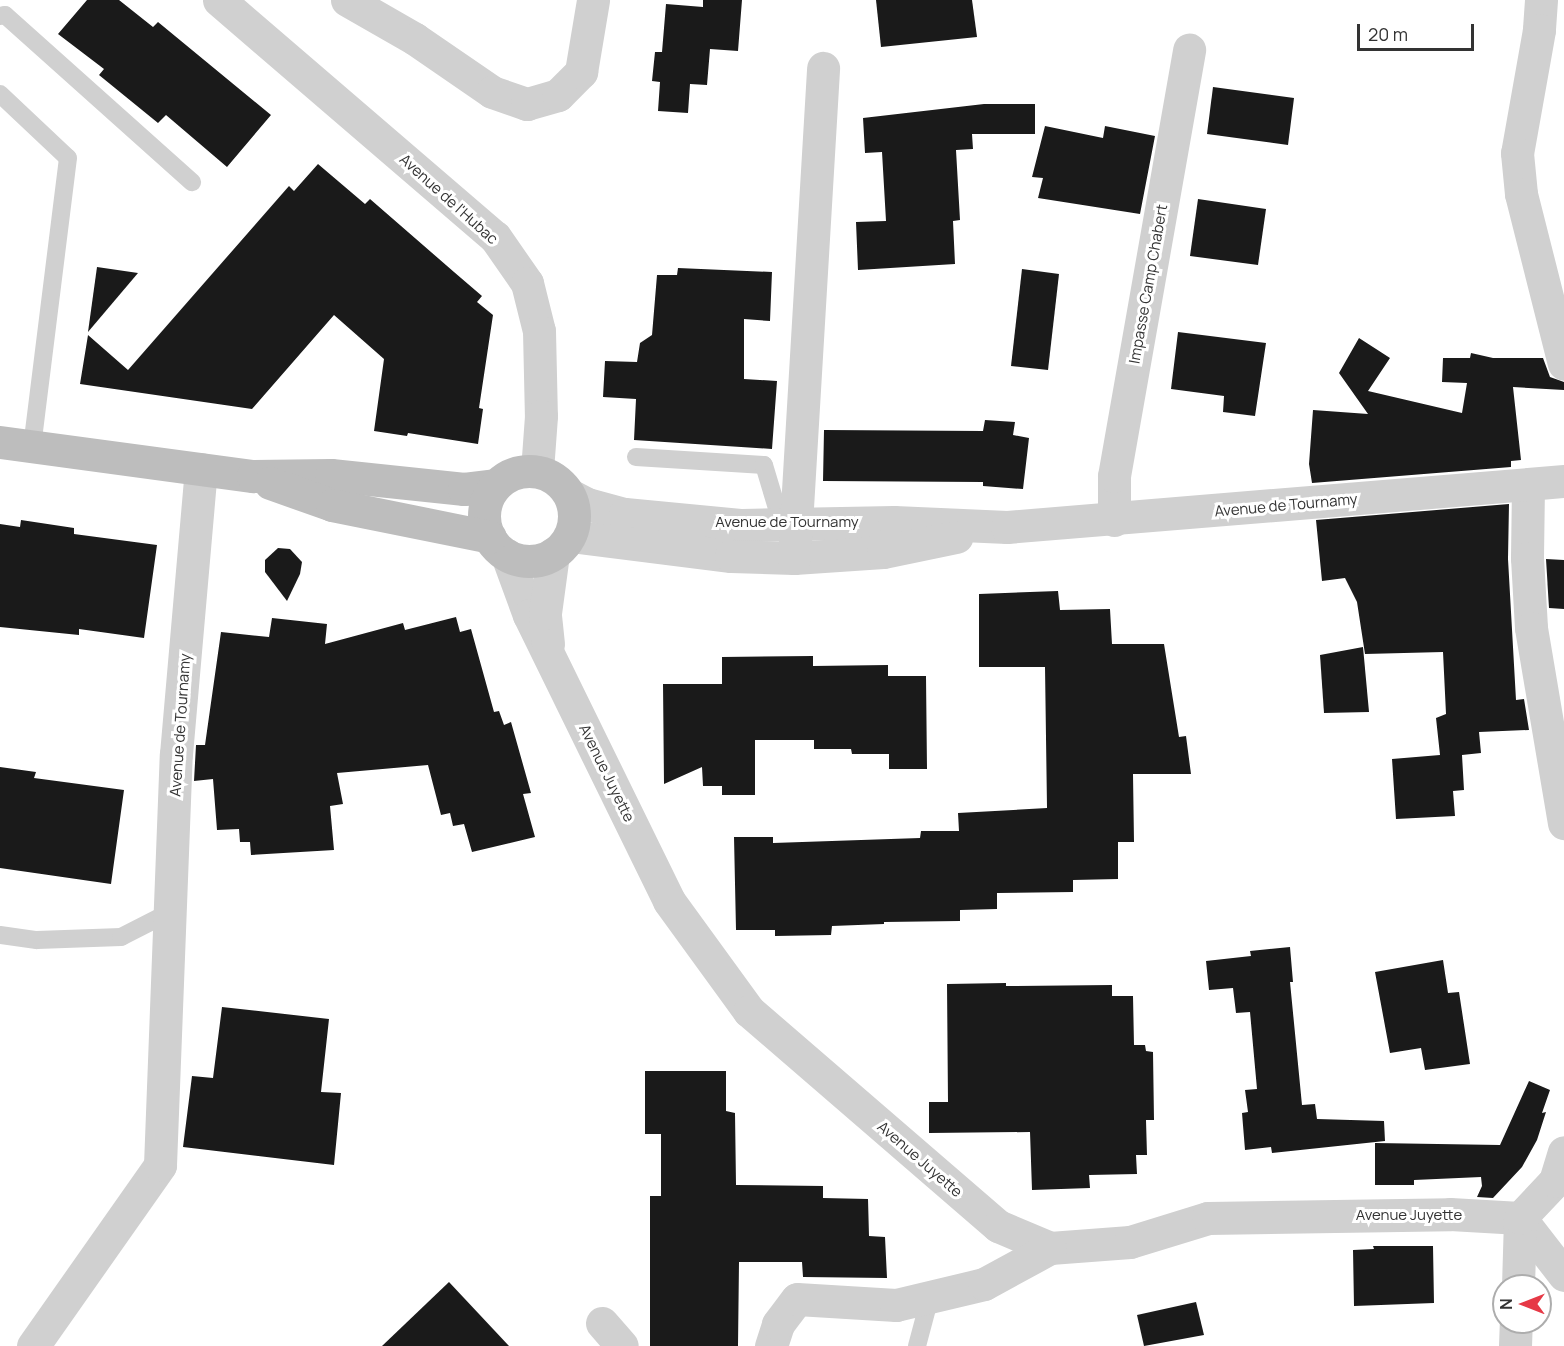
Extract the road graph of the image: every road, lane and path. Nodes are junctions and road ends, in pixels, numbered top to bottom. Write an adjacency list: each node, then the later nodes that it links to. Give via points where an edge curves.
1 (219, 0): 15 (street, Avenue de l'Hubac, via 495,237 527,283 539,330 541,416)
2 (347, 0): 3 (street, via 415,39 492,92 527,104 558,94 581,72)
3 (593, 0)
4 (1541, 0): 10 (street, via 1517,153 1521,194)
5 (0, 16): 9 (lane, via 5,15)
6 (1189, 50): 21 (street, Impasse Camp Chabert, via 1114,476)
7 (823, 68): 22 (street)
8 (0, 94): 12 (lane, via 68,158)
9 (192, 182)
10 (1564, 364)
11 (0, 442): 12 (main road)
12 (33, 445): 14 (main road)
13 (636, 457): 22 (lane, via 764,465)
14 (201, 469): 16 (main road); 29 (street, Avenue de Tournamy, via 176,754)
15 (537, 471): 18 (main road, via 522,471); 20 (main road, via 550,476)
16 (253, 476): 18 (main road, via 331,475 464,489); 25 (main road, via 332,505)
17 (1564, 481): 19 (street, Avenue de Tournamy)
18 (495, 486): 25 (main road, via 484,510)
19 (1528, 486): 21 (street, Avenue de Tournamy); 28 (street, via 1531,628)
20 (570, 495): 22 (street, Avenue de Tournamy, via 625,514 742,525); 24 (main road, via 574,522)
21 (1114, 520): 23 (street, Avenue de Tournamy)
22 (789, 525): 23 (street, Avenue de Tournamy, via 894,522); 26 (street)
23 (1007, 527): 26 (street, Avenue de Tournamy, via 883,552)
24 (561, 545): 25 (main road, via 538,560 522,560); 26 (street, Avenue de Tournamy); 27 (street, Avenue Juyette, via 545,613)
25 (498, 546): 27 (street, Avenue Juyette)
26 (794, 558)
27 (550, 657): 33 (street, Avenue Juyette, via 669,901 749,1011 998,1226)
28 (1564, 824)
29 (170, 912): 30 (lane, via 121,937 37,940); 37 (street, Avenue de Tournamy, via 160,1165)
30 (0, 935)
31 (1564, 1152): 32 (street, via 1555,1181)
32 (1520, 1218): 33 (street, Avenue Juyette, via 1450,1214 1208,1218 1130,1242); 34 (street); 35 (street)
33 (1050, 1248): 36 (street, via 984,1284)
34 (1518, 1274)
35 (1564, 1275)
36 (930, 1297): 38 (street, via 896,1305 797,1299 778,1324); 39 (lane)
37 (33, 1346)
38 (771, 1346)
39 (917, 1346)

